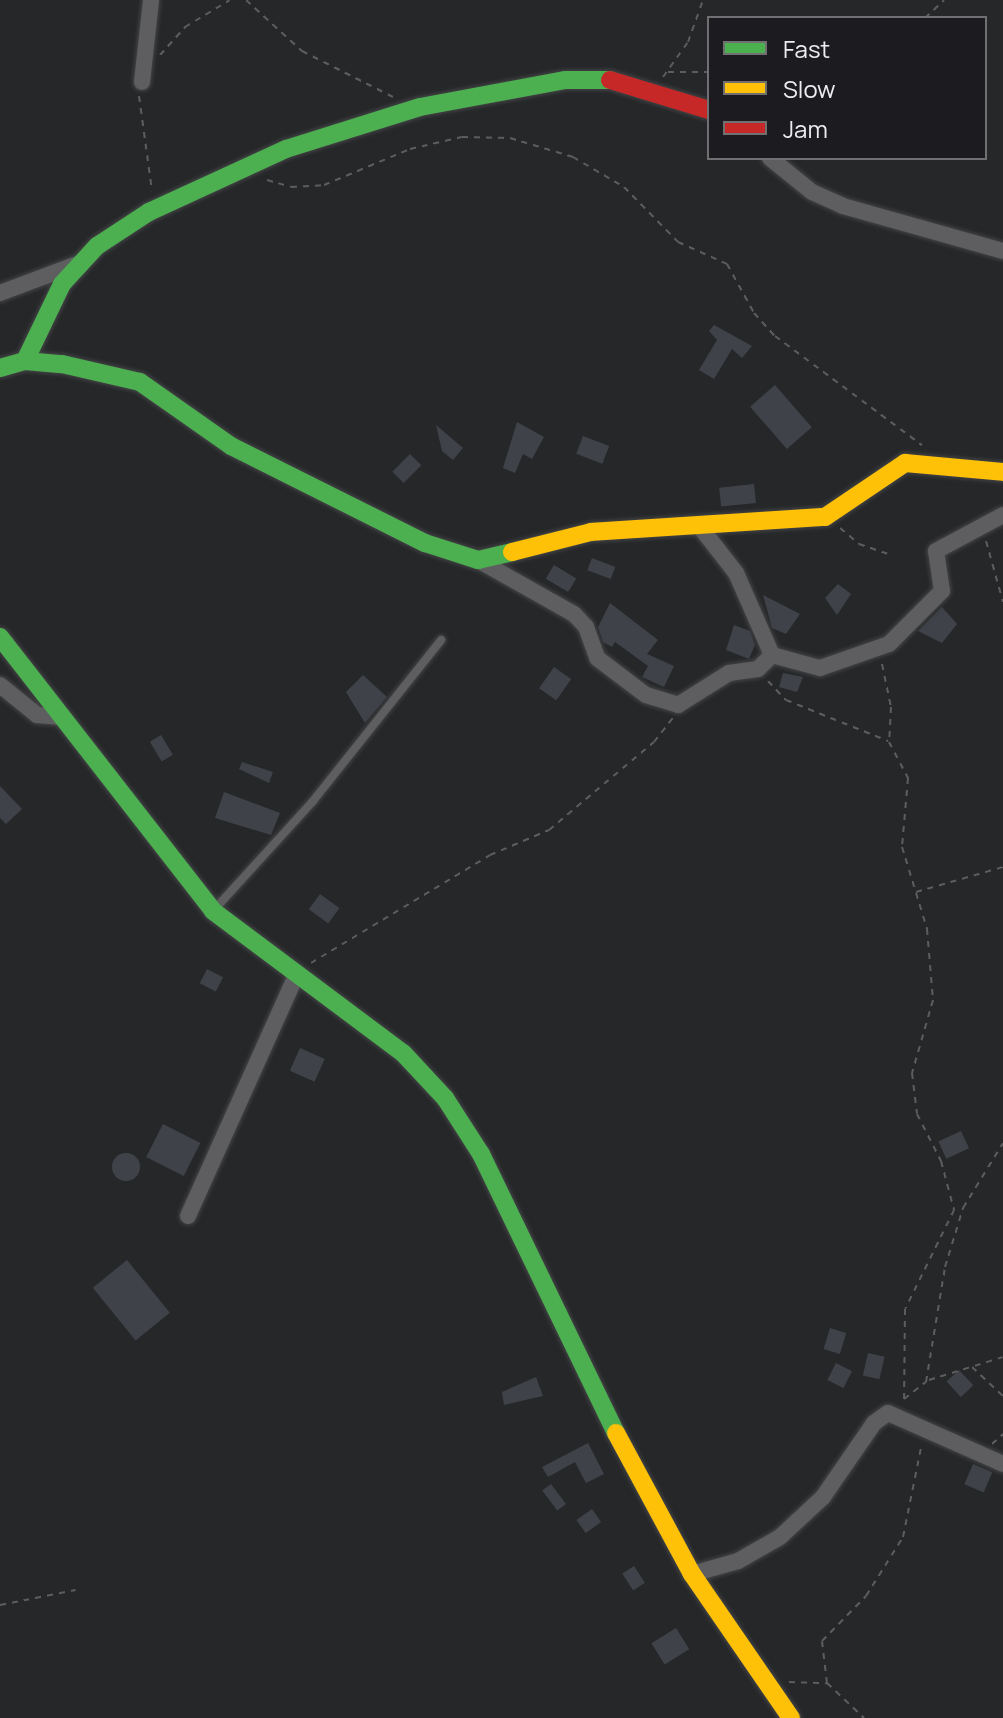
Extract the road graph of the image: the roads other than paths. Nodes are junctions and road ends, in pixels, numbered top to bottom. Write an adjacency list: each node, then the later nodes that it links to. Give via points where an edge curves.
1 (151, 0): 2 (street)
2 (142, 82)
3 (707, 109): 6 (street, via 612,80 565,80 420,107 325,135 149,212)
4 (772, 160): 5 (street, via 812,192 843,206)
5 (1003, 251)
6 (77, 264): 7 (street); 8 (street)
7 (0, 293)
8 (25, 361): 9 (street); 13 (street, via 140,382 231,446 425,543)
9 (0, 368)
10 (1003, 472): 12 (street, via 947,463 894,467 825,517)
11 (1003, 515): 16 (street, via 936,551 942,591 889,644 820,668)
12 (701, 528): 13 (street, via 591,532); 16 (street, via 736,573)
13 (478, 560): 16 (street, via 574,614 597,658 646,695 678,705 729,673 758,669)
14 (0, 637): 18 (street)
15 (441, 640): 19 (lane, via 313,801)
16 (772, 655)
17 (0, 685): 18 (street, via 37,715)
18 (58, 717): 19 (street)
19 (213, 911): 20 (street)
20 (297, 973): 21 (street); 23 (street, via 403,1053 445,1098 481,1154 607,1420)
21 (188, 1216)
22 (1003, 1464): 23 (street, via 888,1413 874,1423 823,1497 780,1537 738,1561)
23 (692, 1574): 24 (street)
24 (791, 1718)

